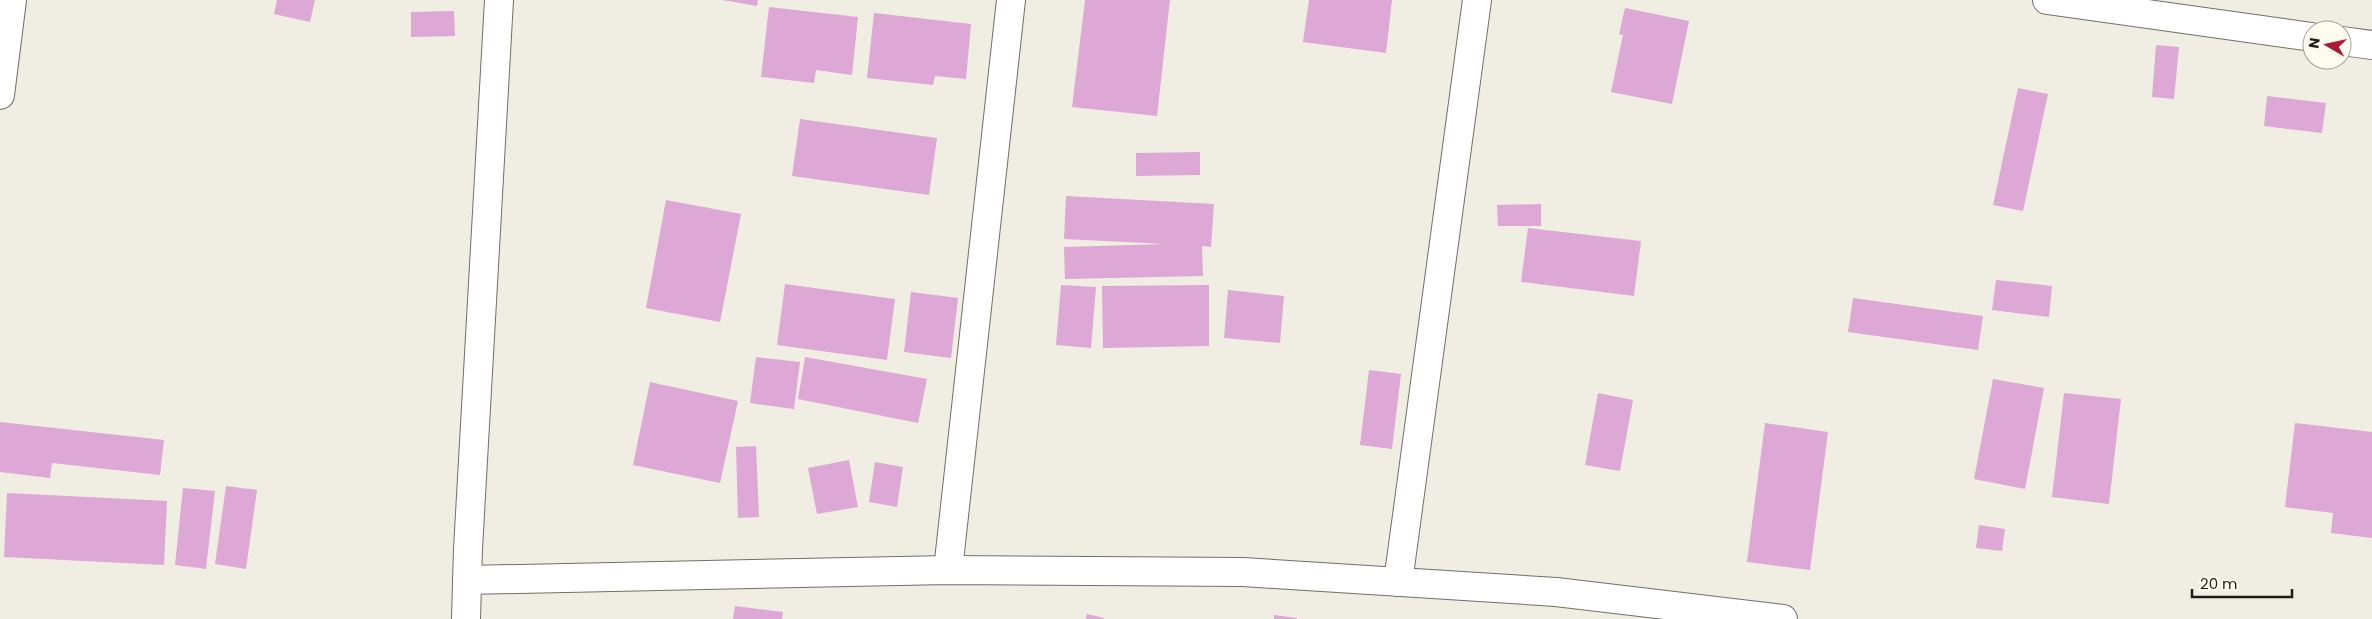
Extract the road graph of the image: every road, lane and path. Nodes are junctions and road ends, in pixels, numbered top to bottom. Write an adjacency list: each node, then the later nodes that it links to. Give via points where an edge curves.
1 (12, 0): 9 (street)
2 (499, 0): 11 (street)
3 (1011, 0): 10 (street)
4 (1477, 0): 12 (street)
5 (2047, 0): 6 (street)
6 (2302, 36)
7 (2352, 42): 8 (street)
8 (2372, 45)
9 (0, 95)
10 (948, 570): 11 (street); 12 (street, via 1243,572)
11 (467, 580): 13 (street)
12 (1398, 582): 14 (street, via 1556,592)
13 (466, 619)
14 (1782, 619)

